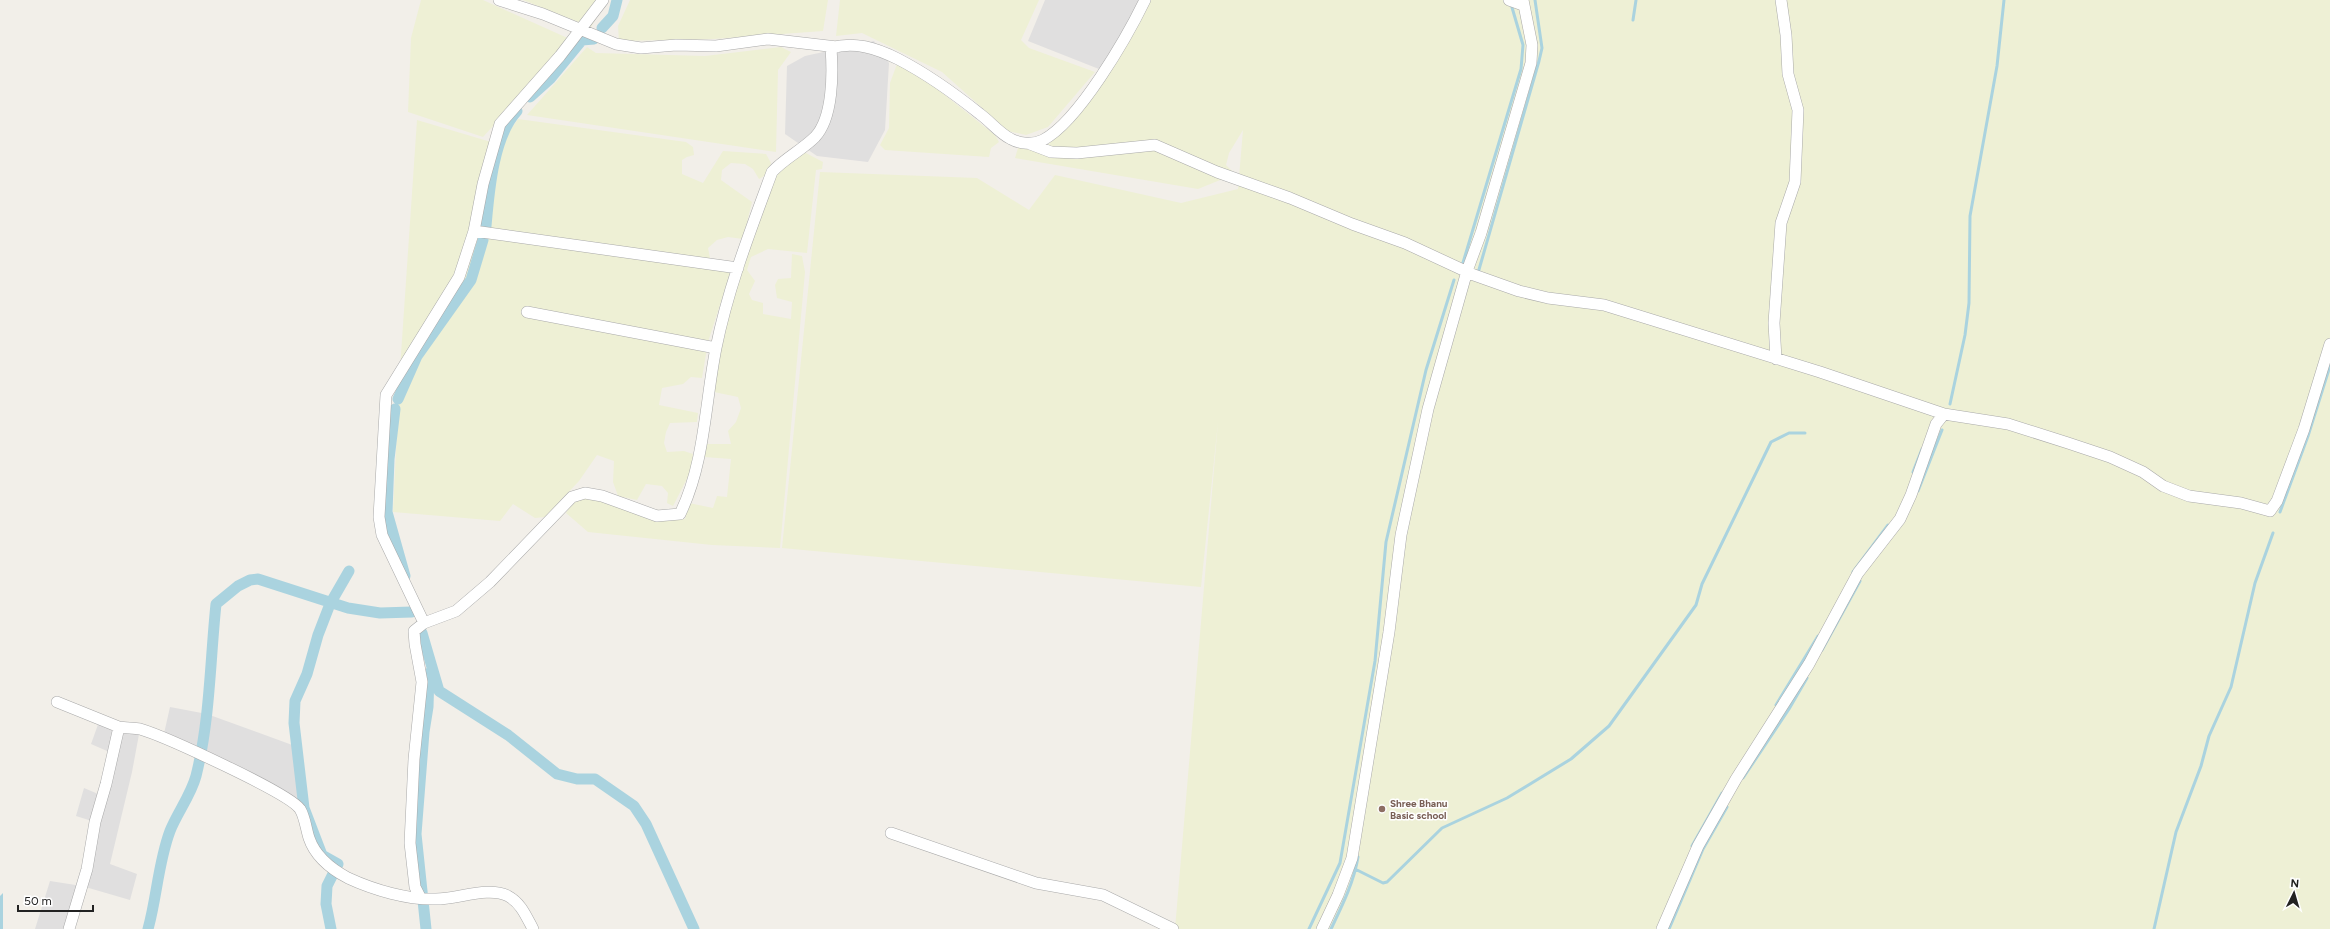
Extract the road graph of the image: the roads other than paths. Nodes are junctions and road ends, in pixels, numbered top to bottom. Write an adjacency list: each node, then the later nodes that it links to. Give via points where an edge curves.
1 (498, 0): 7 (street, via 543,14)
2 (603, 0): 7 (street)
3 (1145, 0): 9 (street, via 1127,37 1065,122 1042,140)
4 (1509, 0): 6 (street)
5 (1781, 0): 16 (street, via 1788,74 1798,110 1795,182 1781,223 1774,323)
6 (1523, 2): 12 (street, via 1532,45 1531,63 1481,233)
7 (580, 30): 8 (street, via 616,44 641,48 676,45 716,46 768,39); 10 (street, via 500,124 483,184)
8 (837, 47): 9 (street, via 846,44 860,46 896,58 931,78 1001,133 1012,140); 11 (street, via 831,48 831,99 824,126 815,137 782,161 772,172)
9 (1030, 144): 12 (street, via 1051,152 1077,153 1155,145 1226,176 1405,243)
10 (474, 231): 11 (street); 18 (street, via 459,277 386,395 379,517 382,535)
11 (738, 268): 15 (street)
12 (1467, 271): 16 (street, via 1519,291 1548,298 1604,305); 26 (street, via 1428,409 1406,503 1390,632 1352,858)
13 (527, 312): 15 (street)
14 (2330, 344): 17 (street, via 2304,429 2277,501 2270,511 2241,503 2189,496 2163,486 2143,472 2110,457 2008,424)
15 (716, 348): 18 (street, via 702,440 692,483 680,514 657,516 602,496 585,493 572,497 484,587 456,611)
16 (1776, 359): 17 (street)
17 (1944, 414): 27 (street, via 1936,424 1900,519 1858,573 1809,664 1736,779 1698,846)
18 (424, 623): 22 (street, via 414,630 422,682 410,844)
19 (57, 702): 20 (street)
20 (119, 727): 22 (street, via 140,729 162,738 284,796 300,809 309,839 318,856 349,878 389,892 404,895); 23 (street, via 95,822 87,869)
21 (891, 832): 25 (street, via 1036,883 1103,894)
22 (418, 892): 24 (street, via 436,899 491,891 507,896 519,904)
23 (70, 929)
24 (533, 929)
25 (1173, 929)
26 (1322, 929)
27 (1662, 929)

